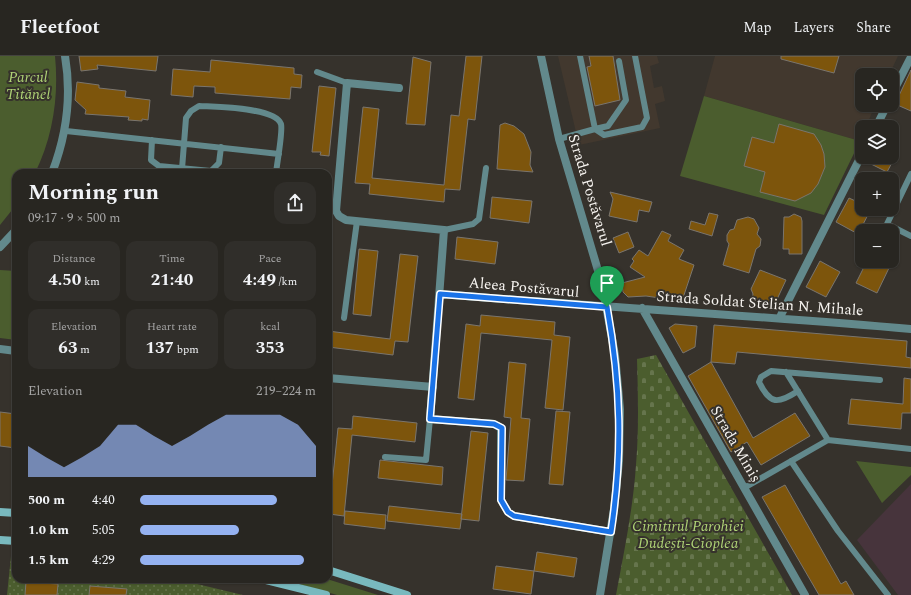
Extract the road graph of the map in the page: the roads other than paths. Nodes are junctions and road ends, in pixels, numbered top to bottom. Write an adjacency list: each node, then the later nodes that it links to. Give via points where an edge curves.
1 (65, 56): 12 (street, via 68,98)
2 (541, 56): 13 (street, Strada Postăvarul)
3 (580, 56): 11 (lane)
4 (635, 56): 11 (lane, via 647,118 642,127 604,136)
5 (911, 57): 8 (street)
6 (619, 61): 11 (lane, via 626,100 608,126)
7 (317, 72): 9 (lane)
8 (899, 80)
9 (347, 84): 10 (street); 25 (street, via 336,211 340,216)
10 (399, 88)
11 (595, 129): 13 (lane)
12 (66, 131): 14 (lane); 20 (street)
13 (559, 139): 31 (street, Strada Postăvarul, via 597,264)
14 (152, 140): 15 (lane); 21 (lane, via 151,160 159,166)
15 (184, 144): 16 (lane); 17 (lane, via 186,118 199,106 266,112 277,117 281,125); 21 (lane)
16 (221, 148): 17 (lane); 22 (lane, via 219,163)
17 (279, 154): 23 (lane)
18 (857, 164): 34 (street)
19 (486, 168): 26 (lane, via 479,219 473,224)
20 (53, 169)
21 (182, 169)
22 (213, 169)
23 (277, 169)
24 (911, 174): 28 (lane, via 887,224)
25 (357, 221): 26 (street); 33 (lane)
26 (444, 230): 30 (street)
27 (12, 234): 29 (street)
28 (911, 236)
29 (0, 246)
30 (440, 294): 31 (street, Aleea Postăvarul); 41 (street)
31 (607, 307): 32 (street, Strada Soldat Stelian N. Mihale); 51 (street, Strada Postăvarul, via 620,409 618,477)
32 (642, 308): 34 (street, Strada Soldat Stelian N. Mihale); 48 (street, Strada Miniș)
33 (344, 318)
34 (780, 318): 35 (street, Strada Soldat Stelian N. Mihale)
35 (911, 329)
36 (0, 349): 37 (street)
37 (12, 350)
38 (786, 372): 40 (lane); 42 (lane); 42 (lane, via 771,371 761,377 759,382 763,390 769,398 777,401 784,400)
39 (332, 378): 41 (street)
40 (880, 380)
41 (433, 387): 43 (street)
42 (798, 391): 44 (lane)
43 (430, 419): 46 (lane, via 426,460); 51 (street, via 494,424 502,428 501,500 508,512 514,516)
44 (828, 440): 45 (lane); 47 (lane)
45 (911, 449)
46 (385, 456)
47 (791, 461): 48 (lane); 60 (lane, via 838,531)
48 (744, 488): 59 (street, Strada Miniș)
49 (0, 512): 50 (main road)
50 (12, 513)
51 (611, 532): 58 (street, Strada Postăvarul)
52 (0, 540): 53 (main road)
53 (12, 541)
54 (332, 571): 57 (main road)
55 (278, 583): 56 (main road)
56 (326, 595)
57 (407, 595)
58 (600, 595)
59 (805, 595)
60 (888, 595)

